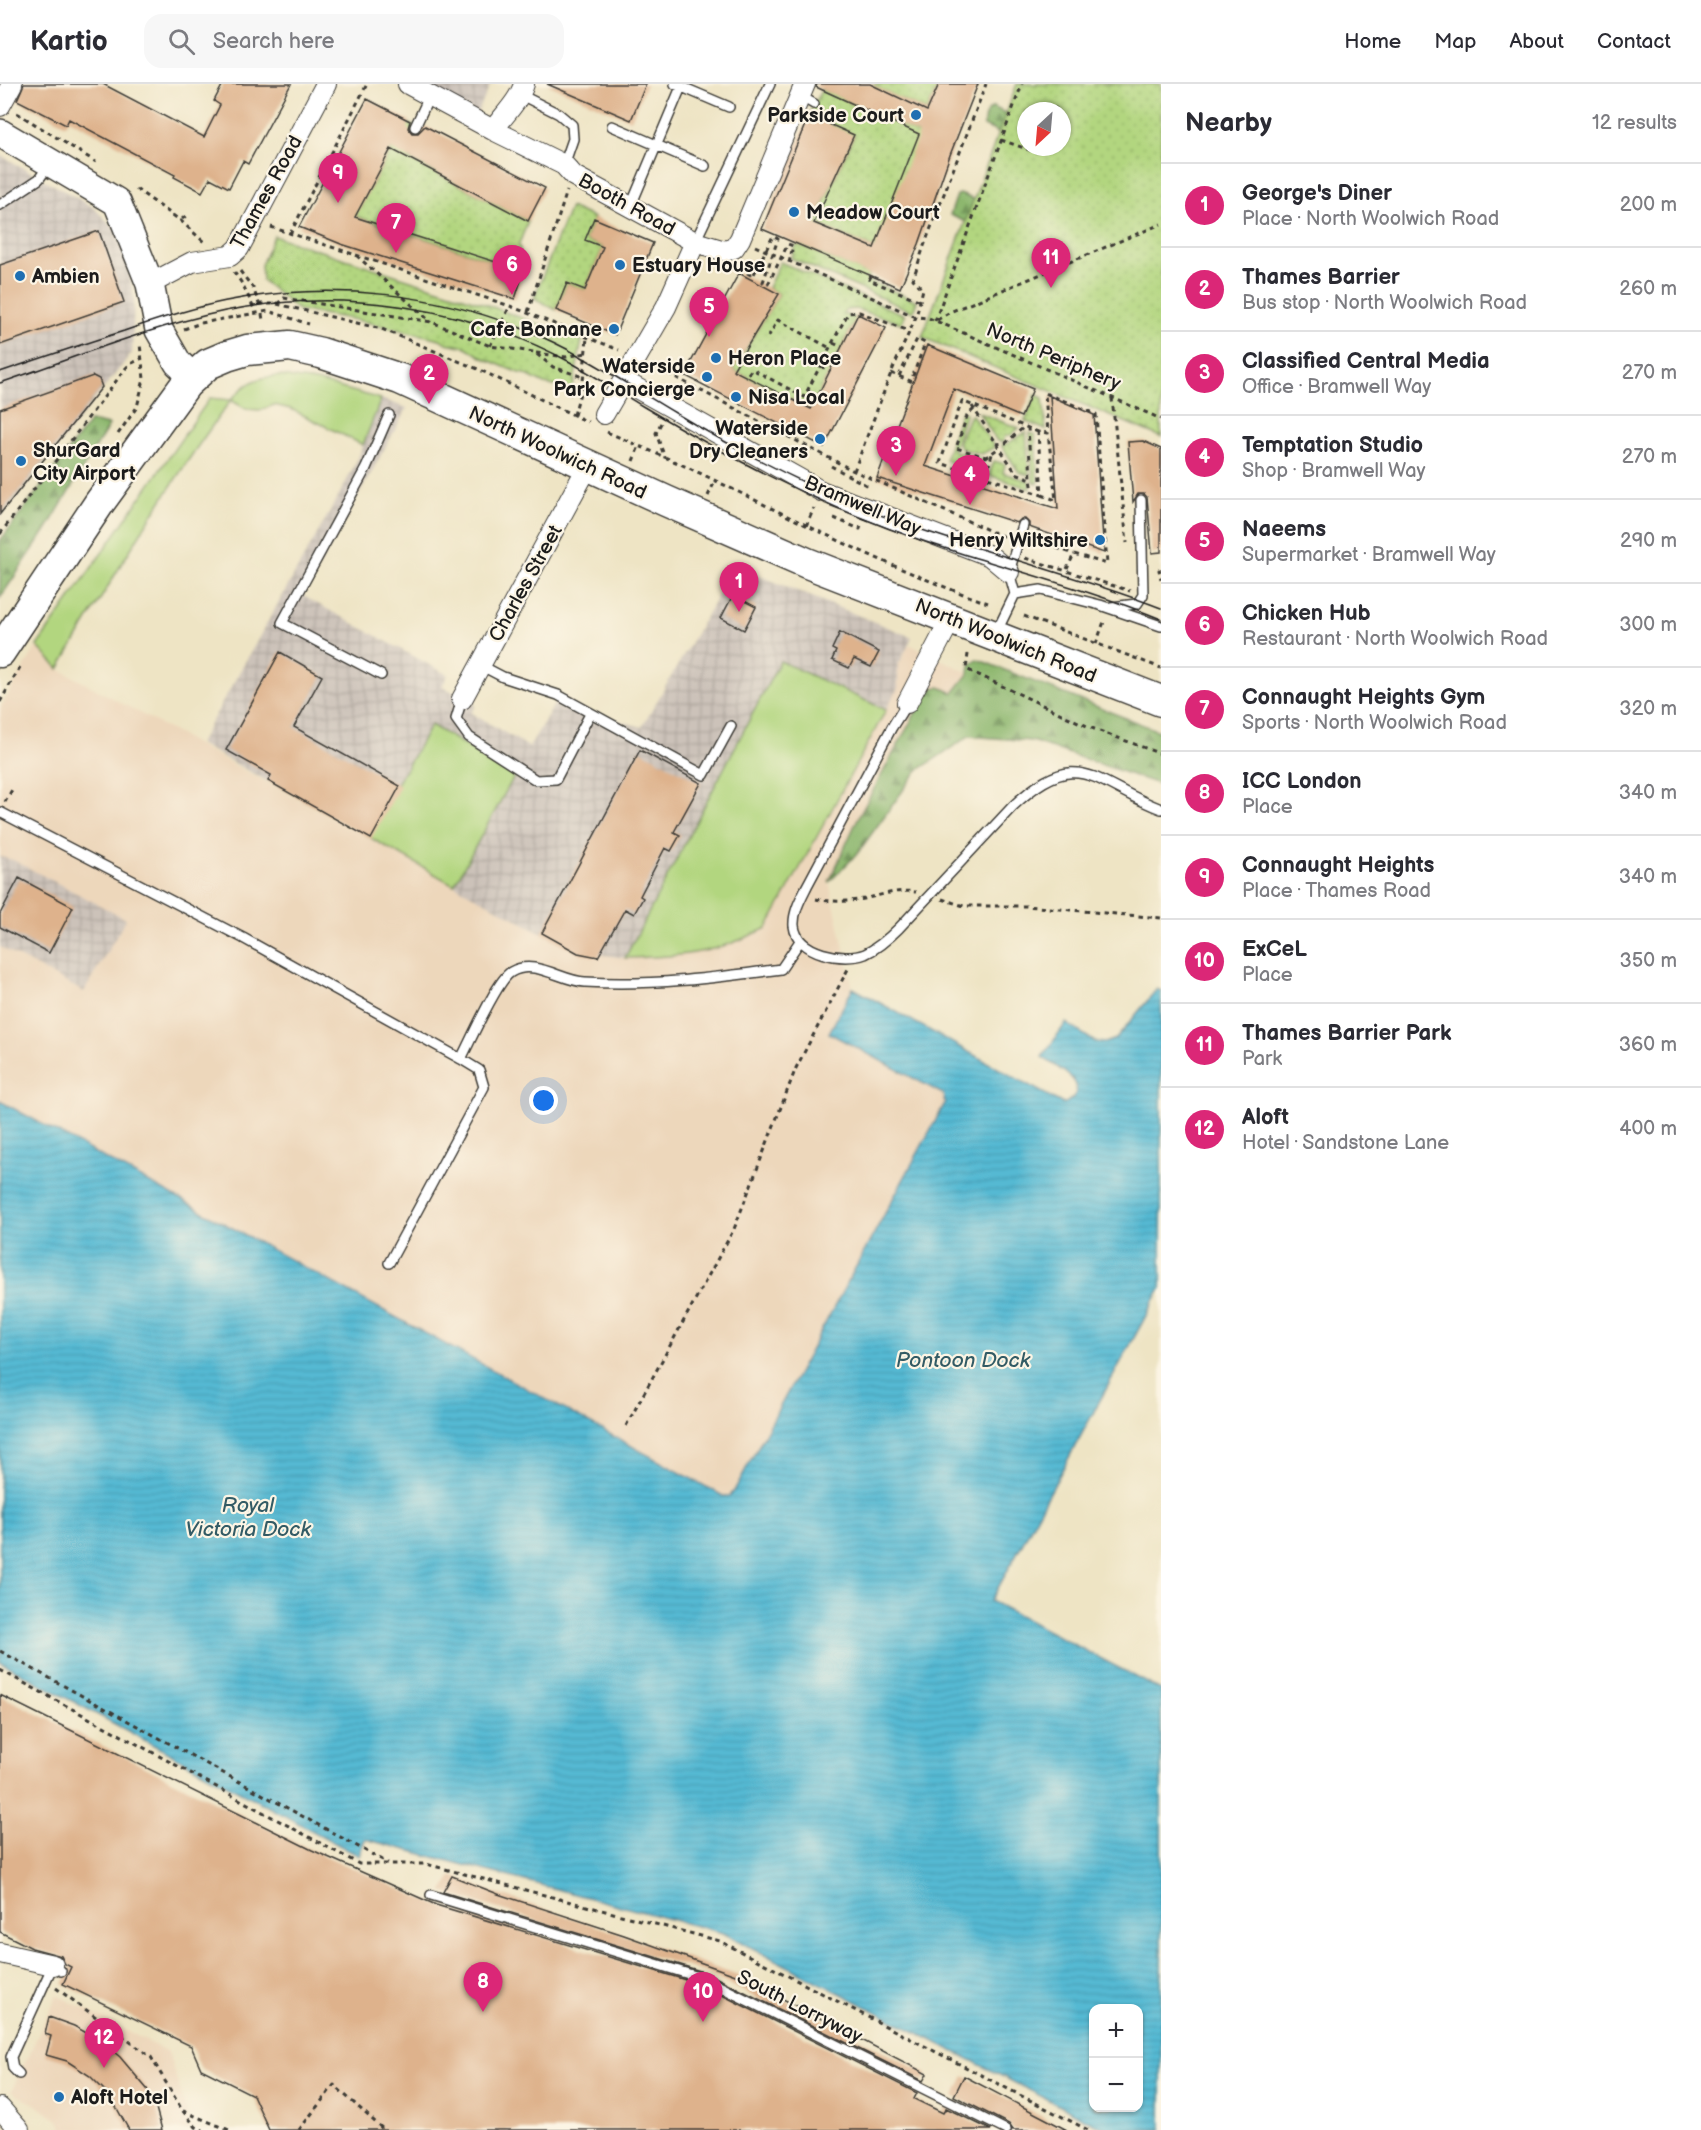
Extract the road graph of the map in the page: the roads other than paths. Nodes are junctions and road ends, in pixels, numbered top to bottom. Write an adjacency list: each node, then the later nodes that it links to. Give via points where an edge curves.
1 (12, 84): 9 (street)
2 (326, 84): 22 (street, Thames Road, via 239,248 230,256 192,262)
3 (408, 84): 7 (street)
4 (770, 84): 21 (lane)
5 (678, 85): 10 (lane); 15 (lane)
6 (522, 90): 13 (street); 18 (lane, via 572,125)
7 (430, 95): 12 (lane); 13 (street)
8 (806, 95): 21 (street, Booth Road, via 734,248 725,251)
9 (0, 106)
10 (729, 107)
11 (612, 126): 15 (lane)
12 (415, 127)
13 (493, 130): 18 (street, Booth Road)
14 (0, 133): 16 (street)
15 (656, 145): 17 (lane); 20 (lane)
16 (51, 162): 19 (lane, via 39,179); 22 (street, via 117,202)
17 (705, 166)
18 (569, 176): 20 (street, Booth Road)
19 (0, 205)
20 (630, 208): 21 (street, Booth Road)
21 (695, 242): 23 (street, via 666,307)
22 (150, 284): 24 (street, via 159,330 178,363)
23 (631, 369): 26 (street); 30 (street, Bramwell Way, via 669,408 821,490)
24 (193, 377): 27 (main road, North Woolwich Road, via 208,364 248,350 300,347 400,379); 36 (main road, North Woolwich Road, via 100,502)
25 (389, 415): 38 (lane, via 366,468 282,623)
26 (598, 422)
27 (588, 466): 33 (main road, North Woolwich Road, via 807,563); 37 (street, Charles Street)
28 (1141, 500): 32 (lane, via 1143,595 1137,604)
29 (1023, 525): 30 (lane)
30 (1012, 563): 31 (lane)
31 (1015, 594): 32 (lane, via 1041,590); 35 (lane)
32 (1108, 608): 34 (lane)
33 (951, 619): 35 (main road, North Woolwich Road); 41 (street)
34 (1161, 626)
35 (995, 636): 40 (main road, North Woolwich Road)
36 (0, 652)
37 (480, 665): 39 (street, Charles Street); 42 (lane, via 558,695)
38 (381, 675)
39 (462, 699): 42 (lane, via 456,719 469,737 536,780 556,779)
40 (1161, 701)
41 (908, 703): 46 (lane, via 803,894 794,920)
42 (590, 714): 43 (lane, via 704,775)
43 (731, 726)
44 (1161, 809): 46 (lane, via 1093,776 1052,776 1021,798 882,944 854,957 830,956)
45 (0, 812): 47 (lane, via 243,938)
46 (800, 941): 47 (lane, via 781,969 715,978 648,984 582,982 525,967 509,973)
47 (461, 1059): 48 (lane, via 480,1070 484,1087)
48 (390, 1263)
49 (431, 1895): 57 (lane, South Lorryway, via 705,1979)
50 (0, 1953): 51 (street, via 27,1958)
51 (53, 1972): 53 (lane)
52 (0, 2054): 53 (lane)
53 (11, 2057): 54 (lane)
54 (19, 2074)
55 (0, 2108): 56 (street)
56 (19, 2130)
57 (1006, 2130)

